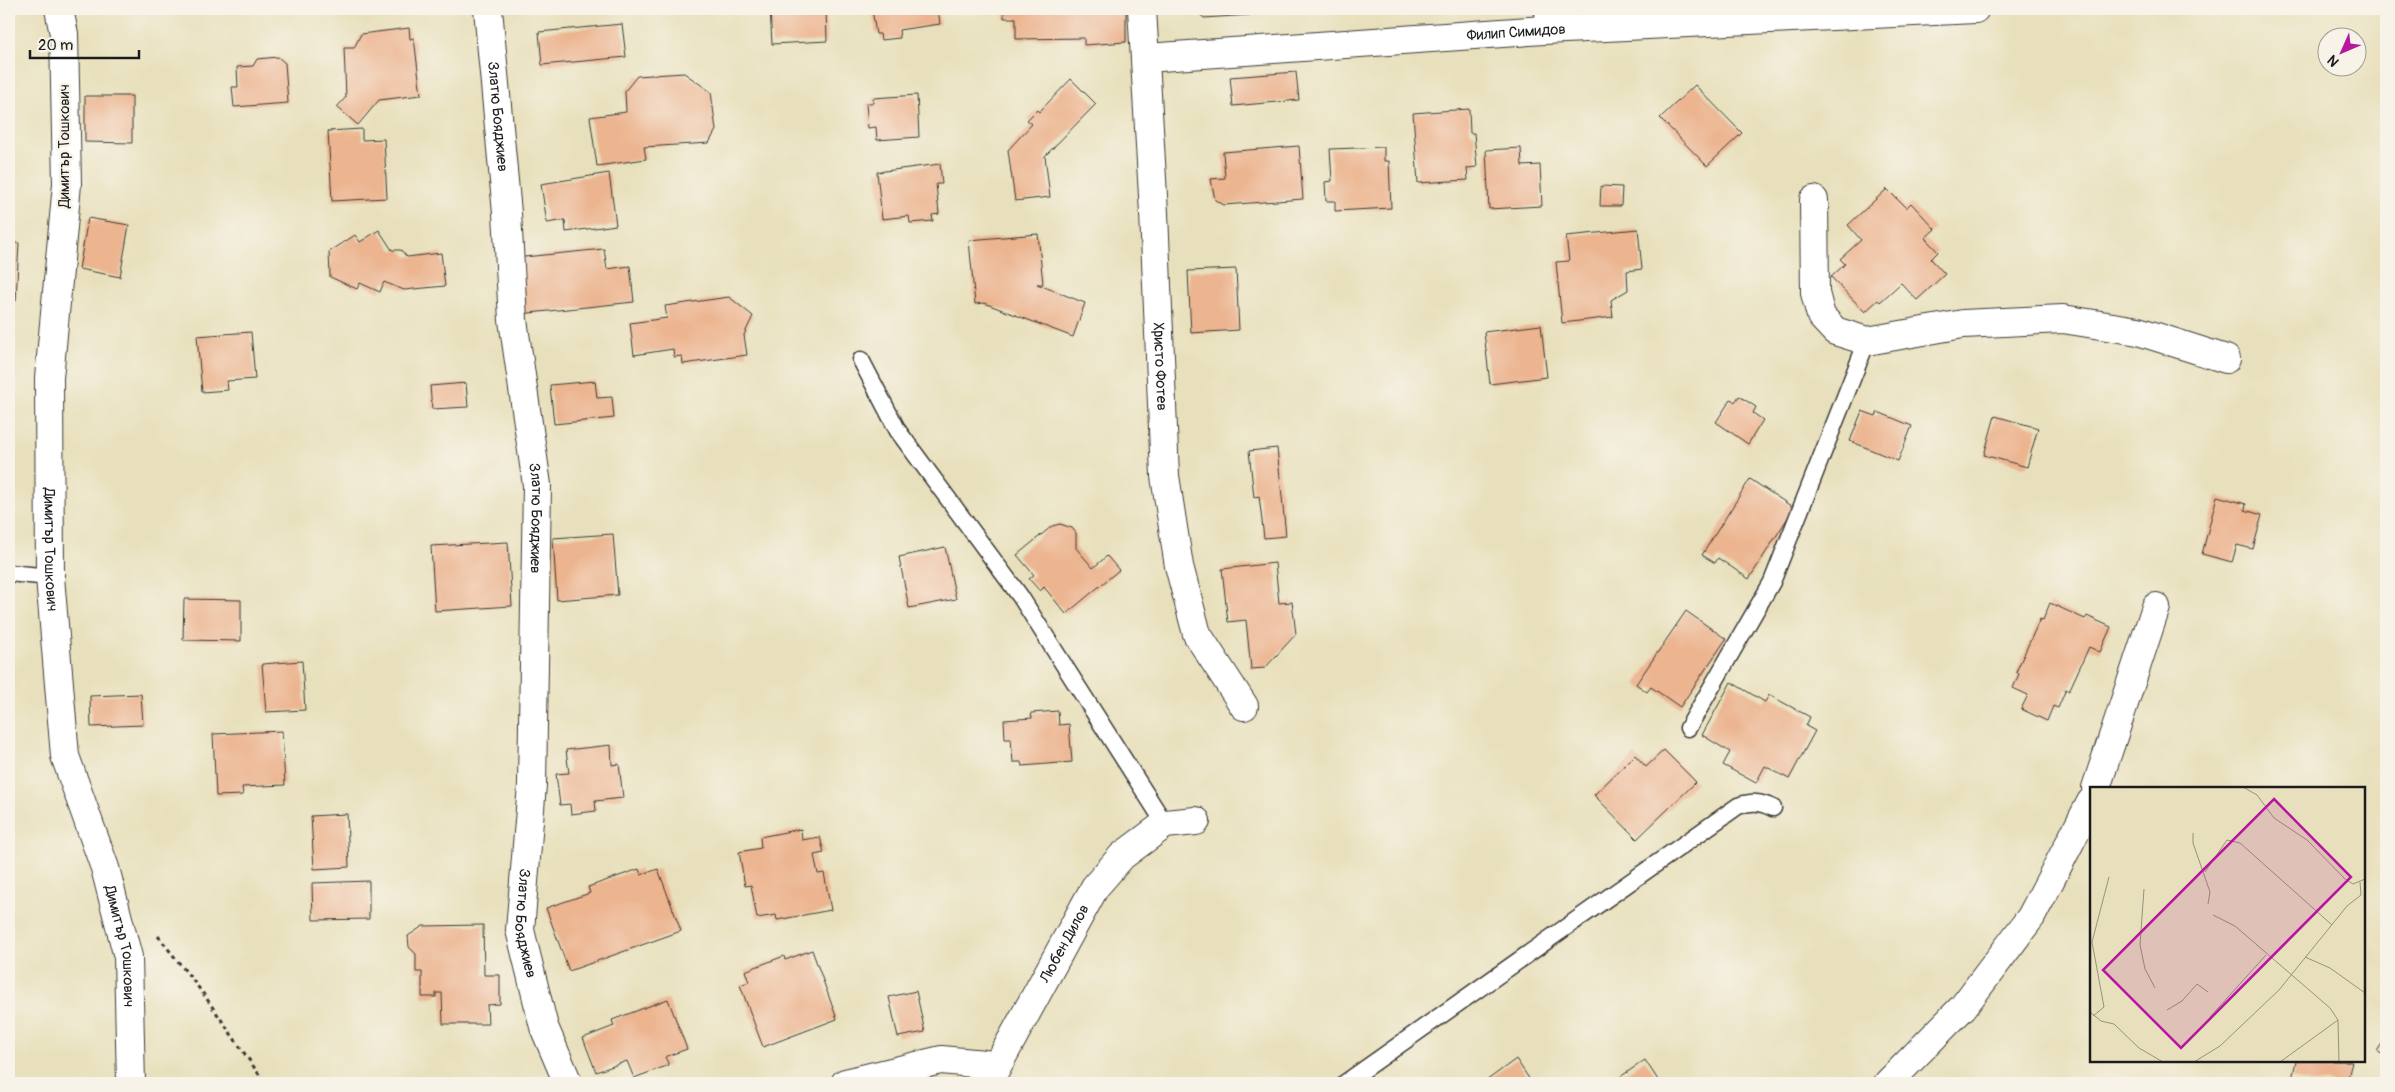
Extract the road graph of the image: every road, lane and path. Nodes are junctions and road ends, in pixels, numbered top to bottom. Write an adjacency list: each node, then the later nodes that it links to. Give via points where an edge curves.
1 (59, 9): 12 (street, Димитър Тошкович, via 64,34 67,184 49,378)
2 (488, 9): 25 (street, Златю Бояджиев, via 507,213 513,320 536,485 532,785 520,930 544,1027)
3 (1142, 9): 6 (street, Христо Фотев)
4 (1976, 9): 5 (street, Филип Симидов)
5 (1543, 19): 6 (street, Филип Симидов)
6 (1146, 58): 14 (street, Христо Фотев, via 1165,476 1179,566 1197,634)
7 (1814, 200): 8 (street, via 1815,293 1821,316 1835,332)
8 (1867, 341): 9 (street, via 1963,324 2063,319 2138,331); 15 (lane, via 1772,582)
9 (2226, 359)
10 (861, 360): 20 (lane, via 898,431 1020,596)
11 (9, 573): 12 (lane)
12 (50, 577): 23 (street, Димитър Тошкович, via 66,756 105,868 128,958)
13 (2156, 607): 16 (street)
14 (1244, 706)
15 (1688, 728)
16 (2096, 787)
17 (2090, 804): 28 (street, via 2031,916 1963,1007)
18 (1773, 808): 27 (lane, via 1750,802 1738,806)
19 (1196, 821): 20 (street)
20 (1165, 824): 22 (street, Любен Дилов, via 1122,856 1095,887)
21 (154, 930): 24 (path)
22 (992, 1074): 26 (street, via 942,1060)
23 (131, 1083)
24 (265, 1083)
25 (568, 1083)
26 (845, 1083)
27 (1345, 1083)
28 (1888, 1083)

